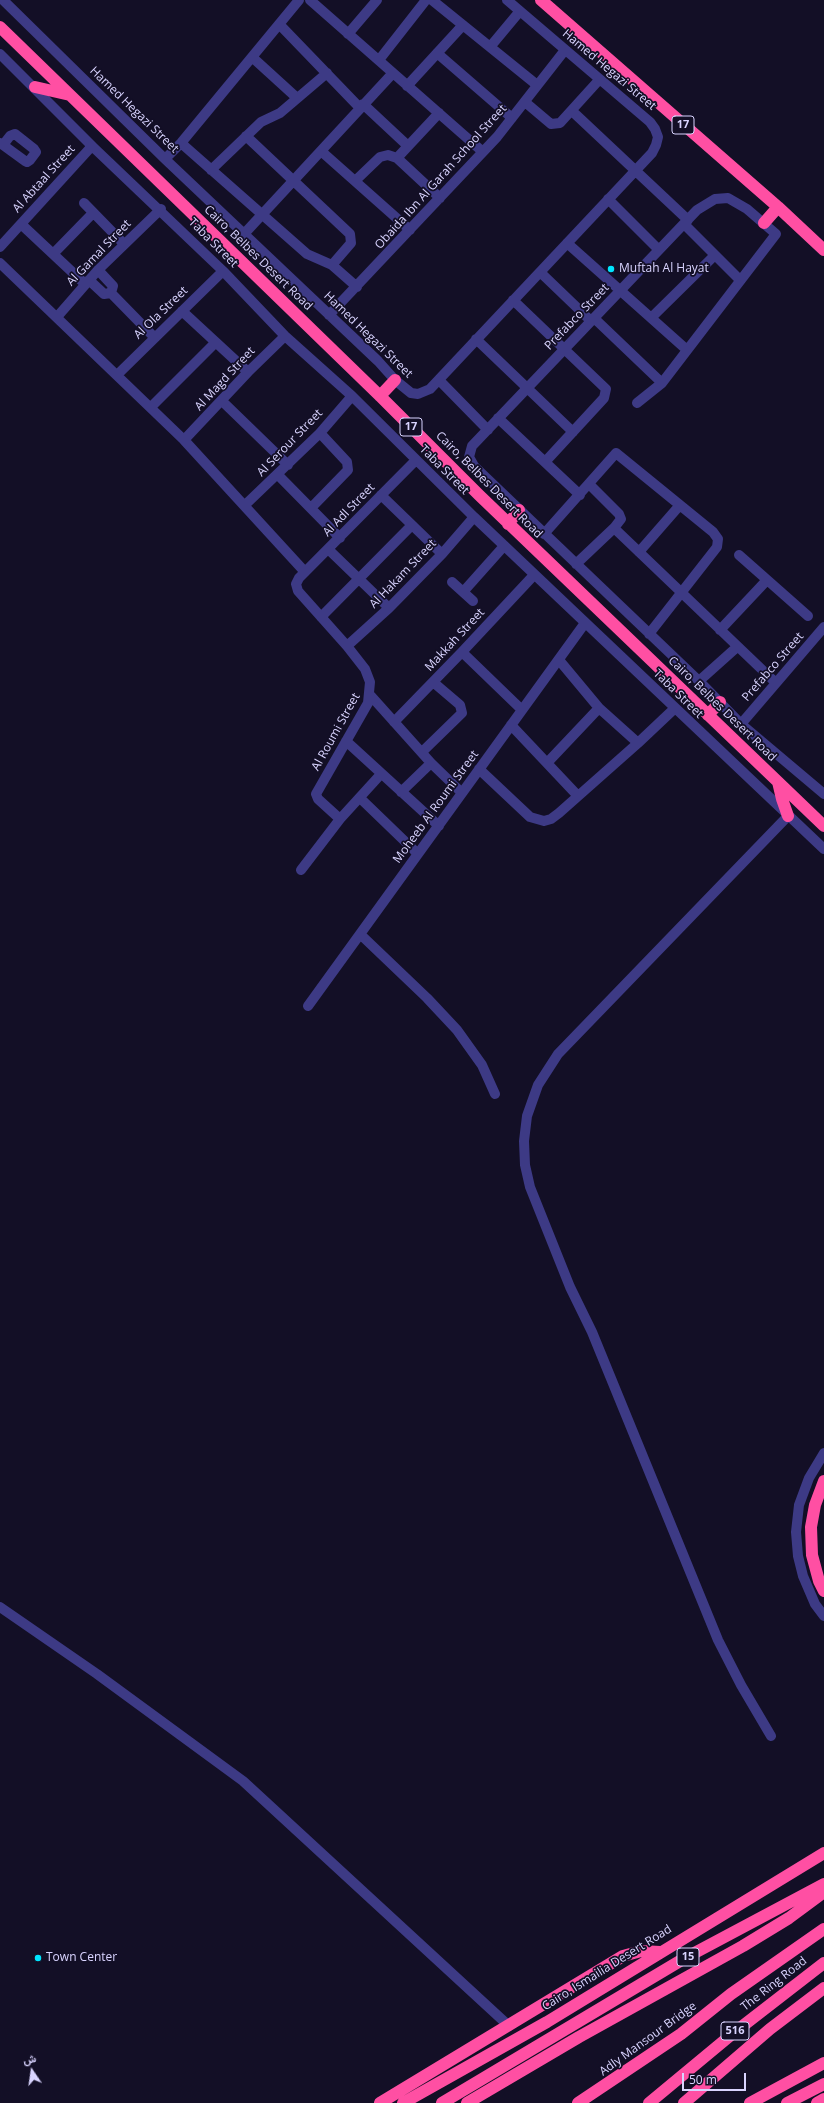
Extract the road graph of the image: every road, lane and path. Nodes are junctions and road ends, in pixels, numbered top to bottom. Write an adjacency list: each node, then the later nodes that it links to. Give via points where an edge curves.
1 (3, 0): 40 (street, Hamed Hegazi Street)
2 (299, 0): 10 (street)
3 (310, 0): 13 (street)
4 (377, 0): 13 (street)
5 (426, 0): 19 (street)
6 (432, 0): 11 (street)
7 (507, 0): 9 (street, Hamed Hegazi Street)
8 (541, 0): 48 (highway, 17)
9 (520, 11): 14 (street); 15 (street, Hamed Hegazi Street)
10 (279, 24): 18 (street); 20 (street)
11 (463, 25): 14 (street); 16 (street)
12 (0, 27): 26 (highway, Cairo, Belbes Desert Road / 17)
13 (348, 34): 19 (street)
14 (490, 47): 23 (street)
15 (565, 50): 22 (street, Hamed Hegazi Street); 23 (street, Obaida Ibn Al Garah School Street)
16 (437, 53): 24 (street); 32 (street)
17 (0, 54): 25 (street, Taba Street)
18 (252, 57): 27 (street); 34 (street)
19 (378, 60): 21 (street)
20 (327, 73): 27 (street); 29 (street)
21 (393, 73): 24 (street); 29 (street)
22 (600, 80): 30 (street); 42 (street, Hamed Hegazi Street, via 655,129 658,137 656,145)
23 (537, 85): 28 (street, Obaida Ibn Al Garah School Street)
24 (408, 86): 31 (street)
25 (35, 87): 26 (highway); 35 (street, Taba Street)
26 (70, 95): 93 (highway, Cairo, Belbes Desert Road / 17)
27 (298, 98): 33 (street, via 280,113 261,122)
28 (525, 102): 30 (street, via 551,124 563,121); 32 (street, Obaida Ibn Al Garah School Street)
29 (362, 106): 36 (street); 37 (street)
30 (572, 111): 42 (street)
31 (439, 113): 36 (street); 38 (street)
32 (512, 118): 38 (street, Obaida Ibn Al Garah School Street)
33 (246, 136): 41 (street); 43 (street)
34 (181, 143): 40 (street); 41 (street)
35 (92, 146): 49 (street, Taba Street); 54 (street, Al Abtaal Street)
36 (408, 146): 39 (street)
37 (321, 150): 43 (street); 44 (street)
38 (483, 152): 45 (street, Obaida Ibn Al Garah School Street)
39 (396, 158): 44 (street, via 388,155 380,157); 45 (street)
40 (165, 159): 56 (street, Hamed Hegazi Street)
41 (211, 170): 51 (street)
42 (635, 171): 46 (street, Hamed Hegazi Street); 52 (street)
43 (294, 181): 51 (street); 65 (street, via 350,234 351,244)
44 (356, 181): 55 (street)
45 (440, 198): 55 (street, Obaida Ibn Al Garah School Street)
46 (608, 199): 57 (street, Hamed Hegazi Street); 60 (street)
47 (84, 203): 50 (street)
48 (778, 207): 53 (highway); 61 (highway, 17)
49 (161, 209): 58 (street, Al Gamal Street); 67 (street, Taba Street)
50 (94, 212): 58 (street); 62 (street)
51 (262, 214): 56 (street); 65 (street, via 307,254)
52 (686, 222): 53 (street, Prefabco Street, via 715,199 728,198); 60 (street, Prefabco Street); 63 (street)
53 (764, 223): 69 (street, Prefabco Street, via 776,234)
54 (21, 224): 59 (street, Al Abtaal Street); 62 (street)
55 (410, 230): 71 (street, Obaida Ibn Al Garah School Street)
56 (244, 234): 76 (street, Hamed Hegazi Street)
57 (567, 243): 68 (street, Hamed Hegazi Street); 72 (street)
58 (124, 244): 66 (street, Al Gamal Street)
59 (0, 247)
60 (659, 250): 72 (street, Prefabco Street)
61 (824, 250)
62 (53, 254): 70 (street)
63 (715, 255): 69 (street); 78 (street)
64 (0, 263): 77 (street)
65 (332, 265): 71 (street)
66 (98, 270): 70 (street, Al Gamal Street); 73 (street, via 112,286)
67 (223, 270): 75 (street, Al Ola Street); 80 (street, Taba Street)
68 (540, 272): 74 (street, Hamed Hegazi Street); 79 (street)
69 (740, 280): 85 (street)
70 (87, 282): 73 (street, via 104,294); 77 (street, Al Gamal Street)
71 (357, 287): 76 (street, Obaida Ibn Al Garah School Street)
72 (620, 291): 78 (street); 79 (street, Prefabco Street)
73 (111, 293): 81 (street)
74 (513, 300): 82 (street, Hamed Hegazi Street); 84 (street)
75 (182, 311): 81 (street, Al Ola Street); 83 (street)
76 (329, 315): 88 (street, Hamed Hegazi Street)
77 (57, 317): 87 (street)
78 (651, 318): 85 (street)
79 (593, 320): 84 (street, Prefabco Street); 90 (street)
80 (285, 336): 86 (street, Al Magd Street); 92 (street, Taba Street)
81 (154, 337): 87 (street, Al Ola Street)
82 (476, 339): 89 (street, Hamed Hegazi Street); 91 (street)
83 (215, 343): 86 (street); 96 (street)
84 (565, 348): 91 (street, Prefabco Street); 99 (street, via 605,386 607,392)
85 (687, 350): 90 (street)
86 (248, 372): 94 (street, Al Magd Street)
87 (117, 375): 96 (street)
88 (395, 380): 89 (street, Hamed Hegazi Street, via 411,393 418,394 430,389); 93 (highway)
89 (439, 380): 98 (street)
90 (662, 383): 95 (street)
91 (527, 388): 97 (street, Prefabco Street); 99 (street)
92 (352, 396): 100 (street, Al Serour Street); 102 (street, Taba Street)
93 (380, 396): 114 (highway, Cairo, Belbes Desert Road / 17)
94 (222, 401): 101 (street, Al Magd Street); 104 (street)
95 (637, 403)
96 (151, 407): 101 (street)
97 (498, 418): 98 (street, Prefabco Street); 103 (street)
98 (488, 430): 112 (street, Prefabco Street, via 472,446 469,452 470,462)
99 (573, 432): 103 (street)
100 (320, 433): 104 (street, Al Serour Street); 111 (street, via 346,462 348,470)
101 (184, 440): 109 (street)
102 (416, 460): 107 (street, Al Adl Street); 113 (street, Taba Street)
103 (545, 462): 108 (street)
104 (288, 465): 105 (street, Al Serour Street)
105 (278, 475): 109 (street, Al Serour Street); 111 (street)
106 (589, 484): 108 (street); 110 (street, via 616,453); 116 (street, via 619,514 620,522)
107 (381, 495): 115 (street); 118 (street, Al Adl Street)
108 (580, 495): 117 (street)
109 (246, 505): 126 (street)
110 (680, 505): 121 (street); 131 (street, via 714,532 718,543)
111 (311, 508): 118 (street)
112 (519, 510): 114 (highway); 117 (street)
113 (474, 517): 119 (street, Taba Street); 122 (street, Al Hakam Street)
114 (508, 524): 152 (highway, Cairo, Belbes Desert Road / 17)
115 (412, 525): 122 (street); 127 (street)
116 (614, 528): 121 (street); 124 (street)
117 (544, 534): 124 (street)
118 (340, 538): 120 (street, Al Adl Street)
119 (504, 546): 125 (street, Taba Street); 130 (street)
120 (328, 549): 126 (street, Al Adl Street); 127 (street)
121 (639, 552): 131 (street)
122 (442, 554): 133 (street, Al Hakam Street)
123 (738, 554): 128 (street)
124 (576, 564): 139 (street)
125 (534, 574): 136 (street, Taba Street); 142 (street, Makkah Street)
126 (302, 575): 135 (street, Al Roumi Street, via 296,584 298,591)
127 (360, 580): 133 (street); 135 (street)
128 (767, 580): 134 (street); 138 (street)
129 (452, 582): 130 (street)
130 (463, 592): 132 (street)
131 (682, 593): 138 (street); 139 (street)
132 (473, 601)
133 (389, 608): 140 (street, Al Hakam Street)
134 (808, 616)
135 (321, 617): 140 (street, Al Roumi Street)
136 (585, 623): 143 (street, Moheeb Al Roumi Street); 150 (street, Taba Street)
137 (824, 627): 146 (street, Prefabco Street)
138 (720, 630): 141 (street)
139 (649, 634): 144 (street)
140 (348, 646): 147 (street, Al Roumi Street, via 368,675)
141 (737, 647): 144 (street); 146 (street)
142 (462, 652): 145 (street, Makkah Street); 151 (street)
143 (559, 660): 149 (street); 151 (street, Moheeb Al Roumi Street)
144 (699, 681): 148 (street)
145 (433, 682): 153 (street, Makkah Street); 158 (street, via 460,705 462,713)
146 (776, 683): 154 (street, Prefabco Street)
147 (370, 696): 153 (street); 156 (street, Al Roumi Street)
148 (720, 702): 152 (highway); 154 (street)
149 (599, 708): 157 (street); 160 (street)
150 (674, 709): 157 (street); 169 (street, Taba Street)
151 (522, 710): 155 (street, Moheeb Al Roumi Street)
152 (708, 715): 163 (highway, Cairo, Belbes Desert Road / 17)
153 (394, 722): 158 (street)
154 (741, 724): 166 (street)
155 (511, 725): 160 (street); 161 (street, Moheeb Al Roumi Street)
156 (346, 742): 162 (street); 170 (street, Al Roumi Street, via 316,794 318,799)
157 (638, 743): 167 (street)
158 (422, 752): 159 (street)
159 (431, 763): 164 (street); 165 (street)
160 (547, 763): 167 (street)
161 (479, 769): 165 (street, Moheeb Al Roumi Street); 167 (street, via 530,817 537,820 551,818)
162 (381, 774): 164 (street); 168 (street)
163 (778, 782): 169 (highway); 172 (highway, Cairo, Belbes Desert Road / 17)
164 (401, 792): 171 (street)
165 (462, 793): 171 (street, Moheeb Al Roumi Street)
166 (824, 794)
167 (578, 796)
168 (360, 798): 170 (street); 174 (street)
169 (788, 816): 173 (street, Taba Street); 184 (street, via 558,1054 547,1069 534,1097 527,1116 524,1141 525,1165 530,1187 564,1273 592,1332 718,1640)
170 (340, 819): 175 (street)
171 (439, 826): 174 (street, Moheeb Al Roumi Street)
172 (824, 826)
173 (824, 849)
174 (418, 854): 176 (street, Moheeb Al Roumi Street)
175 (301, 870)
176 (360, 934): 177 (street, Moheeb Al Roumi Street); 178 (street, via 457,1030 482,1065)
177 (308, 1006)
178 (495, 1094)
179 (824, 1454): 183 (street, via 809,1478 800,1505 796,1532 803,1576 815,1604)
180 (824, 1481): 181 (highway, via 815,1505 811,1527 812,1555)
181 (824, 1591)
182 (0, 1607): 195 (street, via 243,1780)
183 (824, 1616)
184 (771, 1736)
185 (824, 1845): 187 (highway)
186 (824, 1853): 187 (highway, Cairo, Ismailia Desert Road / 15)
187 (793, 1872): 191 (highway, Cairo, Ismailia Desert Road / 15)
188 (824, 1884): 201 (highway, 15, via 685,1958)
189 (824, 1892): 202 (highway, via 789,1918 743,1946)
190 (824, 1929): 194 (highway, The Ring Road / 516)
191 (660, 1952): 195 (highway, via 641,1951 623,1956); 200 (highway, Cairo, Ismailia Desert Road / 15, via 547,2022)
192 (824, 1963): 204 (highway, The Ring Road / 516, via 731,2034)
193 (824, 1988): 205 (highway, 516, via 770,2029)
194 (731, 1994): 203 (highway, Adly Mansour Bridge / 516, via 682,2034)
195 (508, 2026): 199 (highway)
196 (824, 2063): 206 (highway)
197 (824, 2084): 207 (highway)
198 (824, 2099): 208 (highway)
199 (380, 2103)
200 (403, 2103)
201 (442, 2103)
202 (468, 2103)
203 (578, 2103)
204 (649, 2103)
205 (684, 2103)
206 (750, 2103)
207 (788, 2103)
208 (816, 2103)

